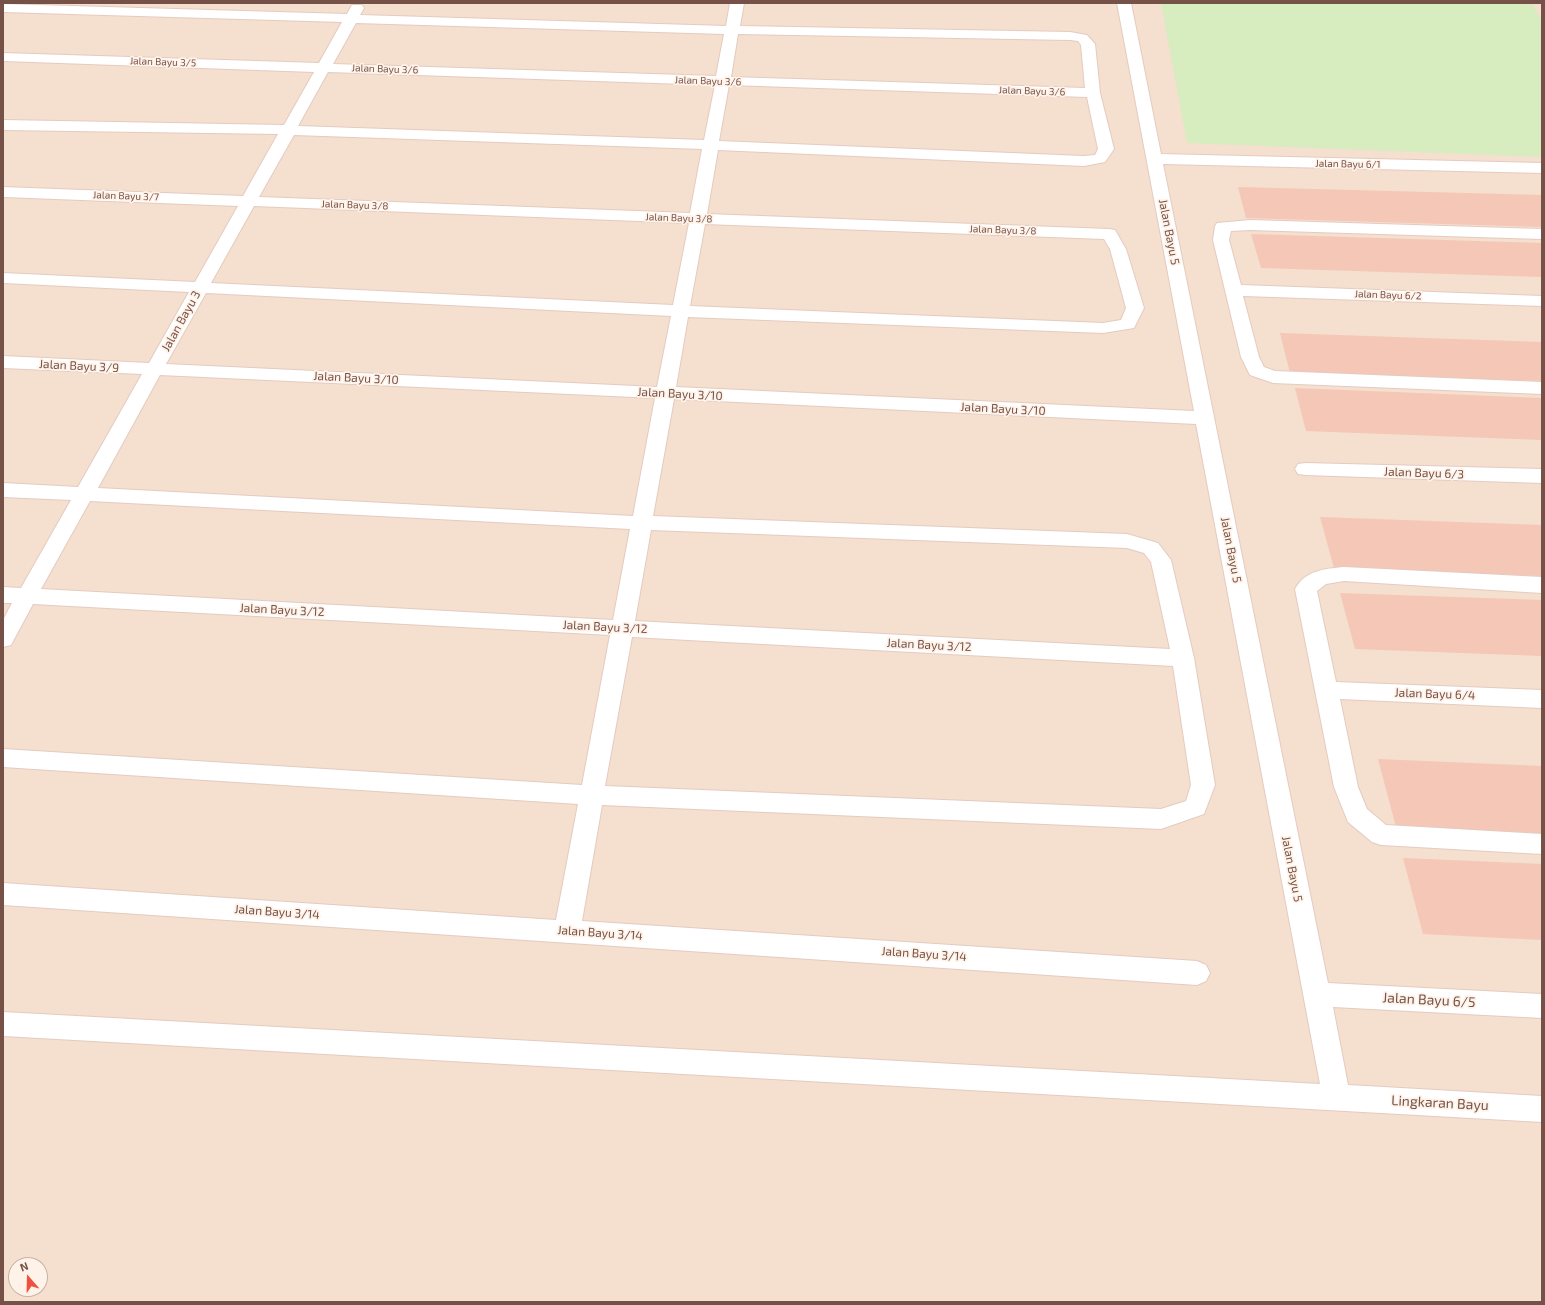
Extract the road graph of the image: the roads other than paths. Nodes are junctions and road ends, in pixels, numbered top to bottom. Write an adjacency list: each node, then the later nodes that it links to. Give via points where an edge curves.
1 (737, 3): 5 (street)
2 (1124, 3): 13 (street, Jalan Bayu 5)
3 (3, 8): 4 (street)
4 (356, 10): 5 (street); 7 (street, Jalan Bayu 3)
5 (732, 30): 8 (street); 9 (street, via 1082,38 1088,44)
6 (3, 57): 7 (street, Jalan Bayu 3/5)
7 (324, 67): 8 (street, Jalan Bayu 3/6); 11 (street, Jalan Bayu 3)
8 (722, 81): 9 (street, Jalan Bayu 3/6); 12 (street)
9 (1093, 93): 12 (street, via 1106,149 1100,158 1084,161)
10 (3, 126): 11 (street)
11 (288, 130): 12 (street); 16 (street, Jalan Bayu 3)
12 (711, 144): 17 (street)
13 (1155, 159): 14 (street, Jalan Bayu 6/1); 28 (street, Jalan Bayu 5)
14 (1542, 168)
15 (3, 192): 16 (street, Jalan Bayu 3/7)
16 (248, 201): 17 (street, Jalan Bayu 3/8); 20 (street, Jalan Bayu 3)
17 (697, 218): 23 (street); 23 (street, Jalan Bayu 3/8, via 1109,234 1118,249 1135,308 1128,324 1103,328)
18 (1542, 234): 21 (street, via 1223,226 1221,240)
19 (3, 278): 20 (street)
20 (200, 287): 23 (street); 25 (street, Jalan Bayu 3)
21 (1234, 290): 22 (street, Jalan Bayu 6/2); 26 (street, via 1250,358 1256,371 1273,377)
22 (1542, 301)
23 (680, 311): 27 (street)
24 (3, 362): 25 (street, Jalan Bayu 3/9)
25 (154, 369): 27 (street, Jalan Bayu 3/10); 32 (street, Jalan Bayu 3)
26 (1542, 388)
27 (665, 393): 28 (street, Jalan Bayu 3/10); 33 (street)
28 (1205, 418): 48 (street, Jalan Bayu 5)
29 (1305, 469): 30 (street, Jalan Bayu 6/3)
30 (1542, 476)
31 (3, 490): 32 (street)
32 (83, 495): 33 (street); 36 (street, Jalan Bayu 3)
33 (642, 523): 37 (street); 39 (street, via 1127,541 1151,548 1160,560)
34 (1542, 585): 40 (street, via 1344,574 1320,576 1306,590)
35 (3, 595): 36 (street, Jalan Bayu 3/12)
36 (27, 596): 37 (street, Jalan Bayu 3/12); 38 (street, Jalan Bayu 3)
37 (622, 628): 39 (street, Jalan Bayu 3/12); 43 (street)
38 (3, 639)
39 (1183, 658): 43 (street, via 1203,785 1196,807 1161,819)
40 (1327, 690): 41 (street, Jalan Bayu 6/4); 44 (street, via 1346,787 1357,815 1381,835)
41 (1542, 699)
42 (3, 758): 43 (street)
43 (592, 795): 46 (street)
44 (1542, 844)
45 (3, 894): 46 (street, Jalan Bayu 3/14)
46 (567, 931): 47 (street, Jalan Bayu 3/14)
47 (1197, 973)
48 (1317, 994): 49 (street, Jalan Bayu 6/5); 51 (street, Jalan Bayu 5)
49 (1542, 1006)
50 (3, 1024): 51 (street, Lingkaran Bayu)
51 (1337, 1098): 52 (street, Lingkaran Bayu)
52 (1542, 1109)

